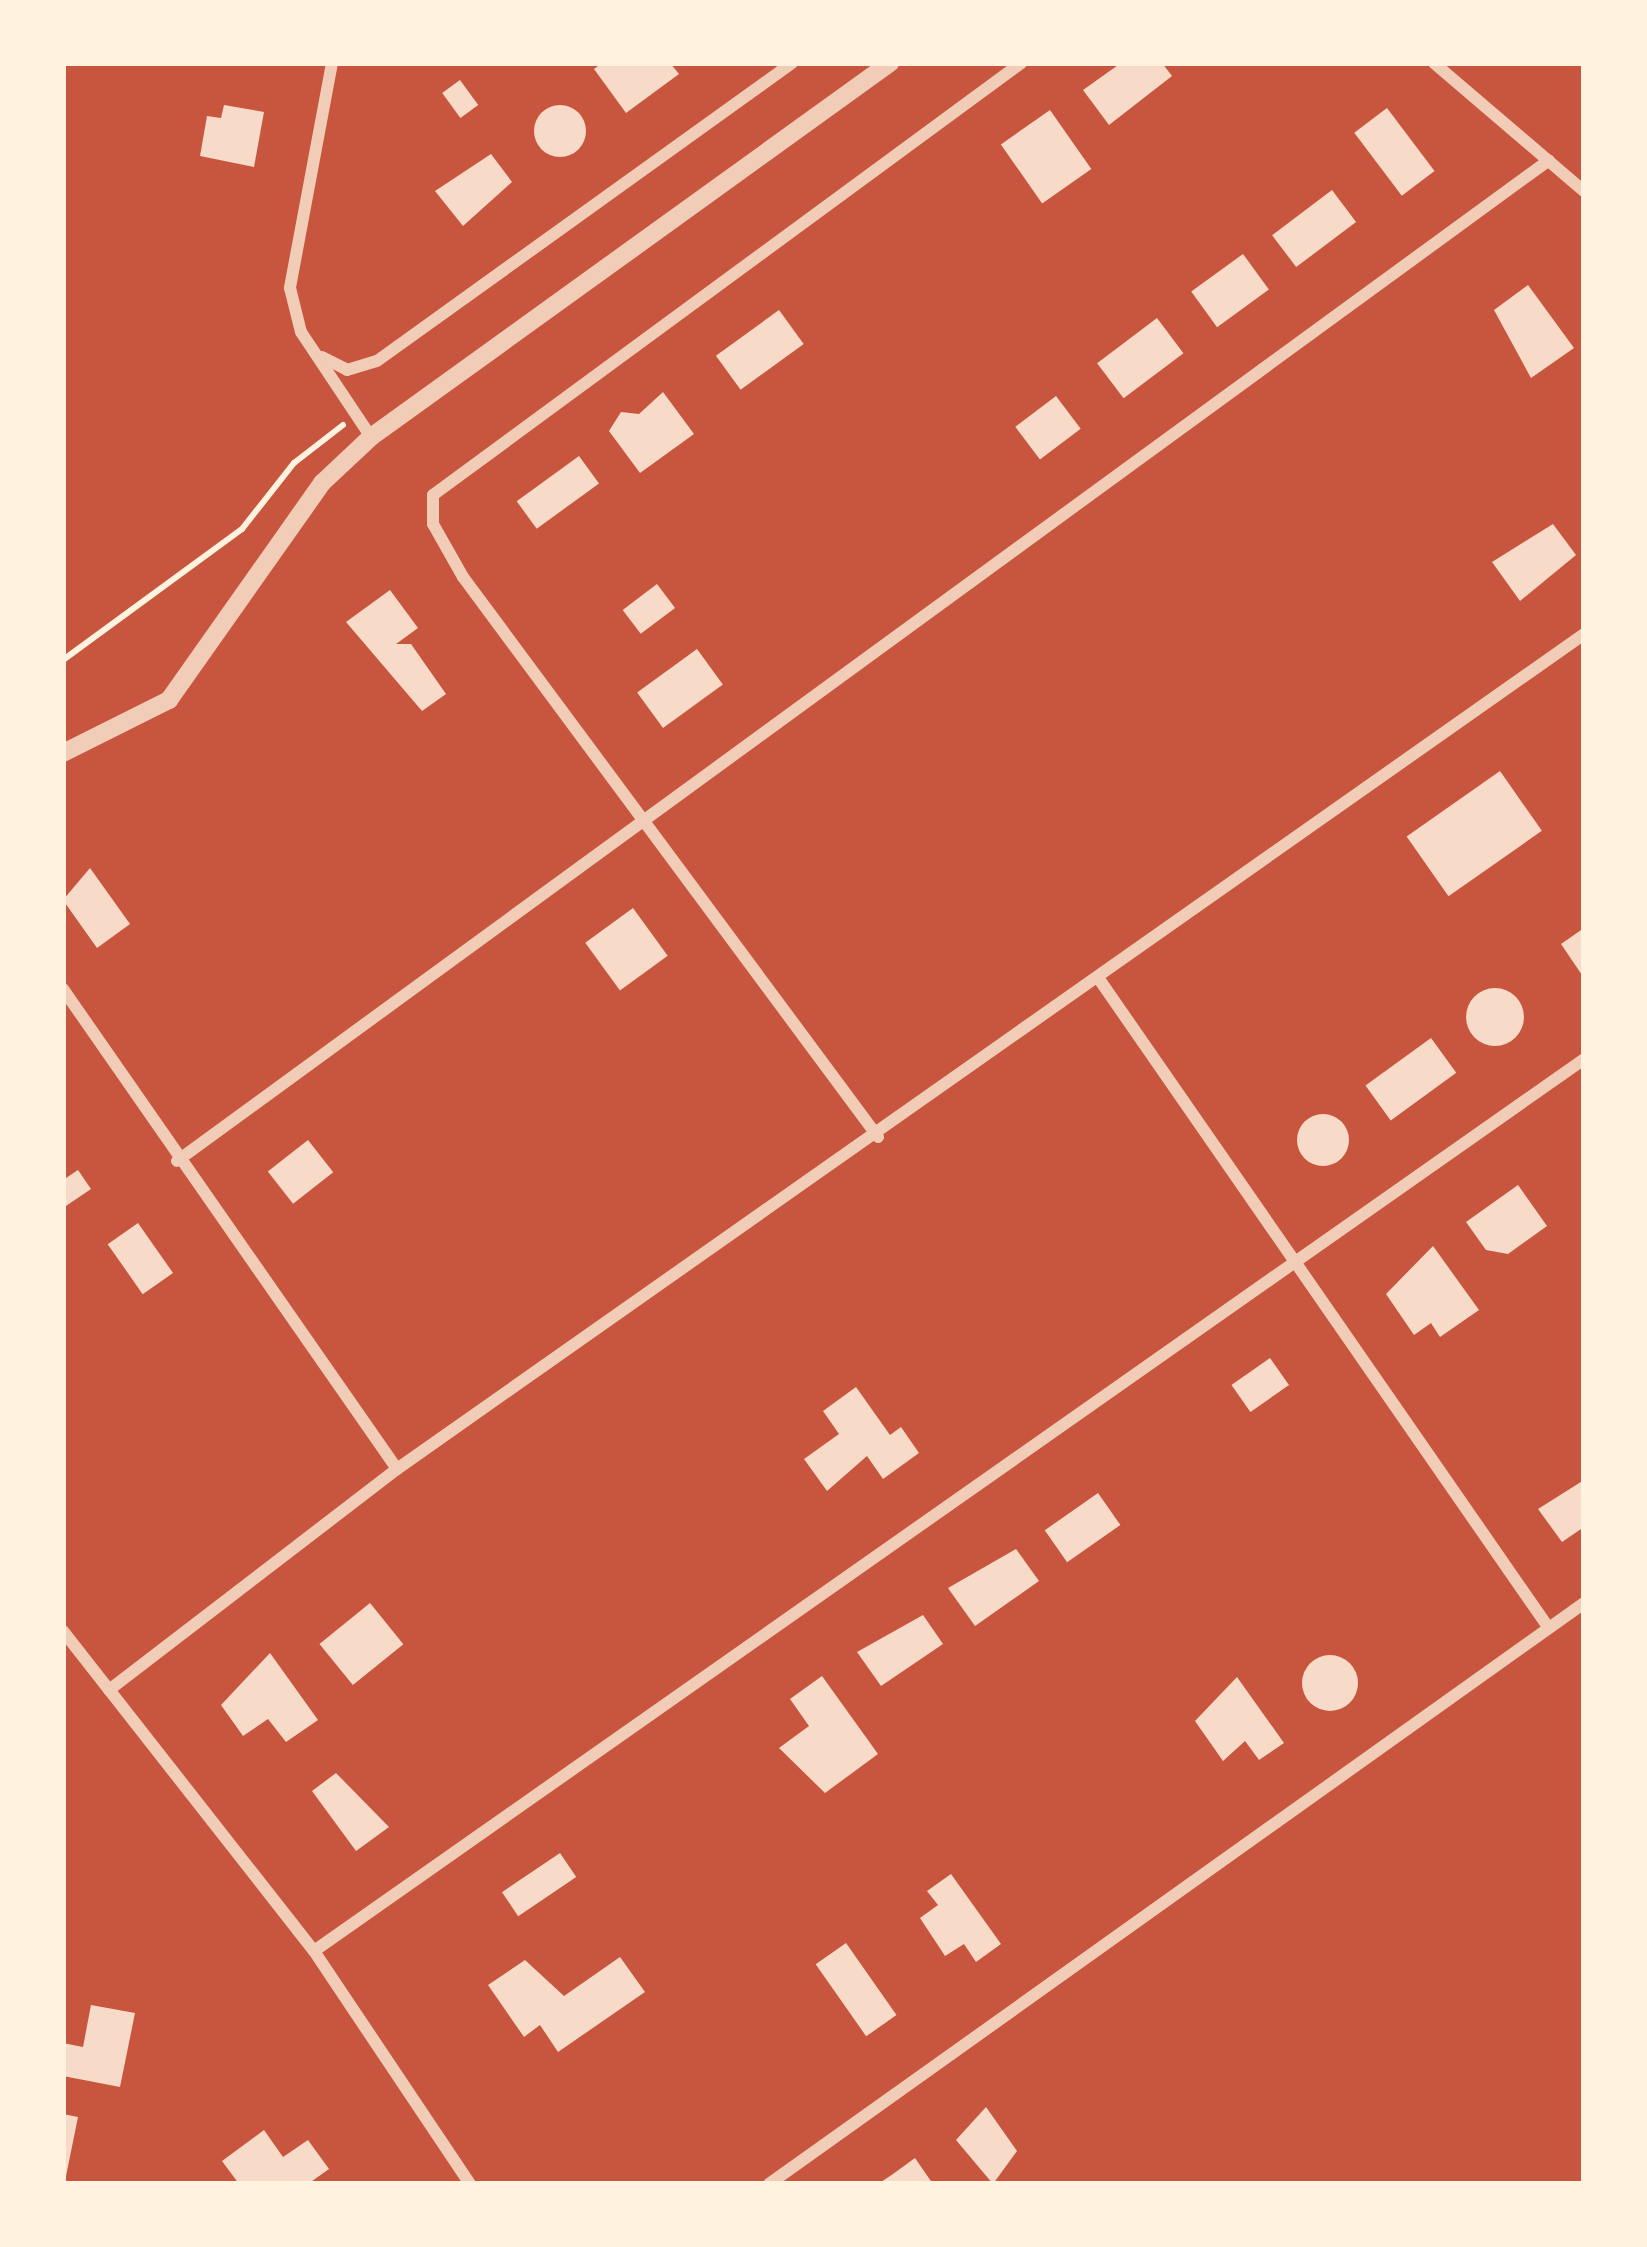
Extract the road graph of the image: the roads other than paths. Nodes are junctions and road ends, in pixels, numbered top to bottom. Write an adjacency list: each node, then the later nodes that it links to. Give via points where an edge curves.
1 (332, 63): 8 (street, via 290,288)
2 (792, 63): 8 (street, via 377,361 347,370)
3 (890, 63): 9 (street)
4 (1021, 63): 12 (street, via 433,495 433,524 464,577)
5 (1434, 63): 6 (street)
6 (1549, 160): 7 (street); 12 (street)
7 (1584, 190)
8 (322, 356): 9 (street)
9 (371, 437): 11 (street, via 322,483 169,700)
10 (1584, 634): 13 (street)
11 (63, 753)
12 (639, 824): 16 (street); 17 (street)
13 (1099, 979): 16 (street); 18 (street)
14 (63, 988): 17 (street)
15 (1584, 1059): 18 (street)
16 (878, 1137): 19 (street)
17 (177, 1161): 19 (street)
18 (1296, 1264): 21 (street); 24 (street)
19 (398, 1469): 23 (street)
20 (1584, 1603): 21 (street)
21 (1548, 1628): 26 (street)
22 (63, 1631): 23 (street)
23 (109, 1690): 24 (street)
24 (314, 1952): 25 (street)
25 (470, 2184)
26 (769, 2184)

